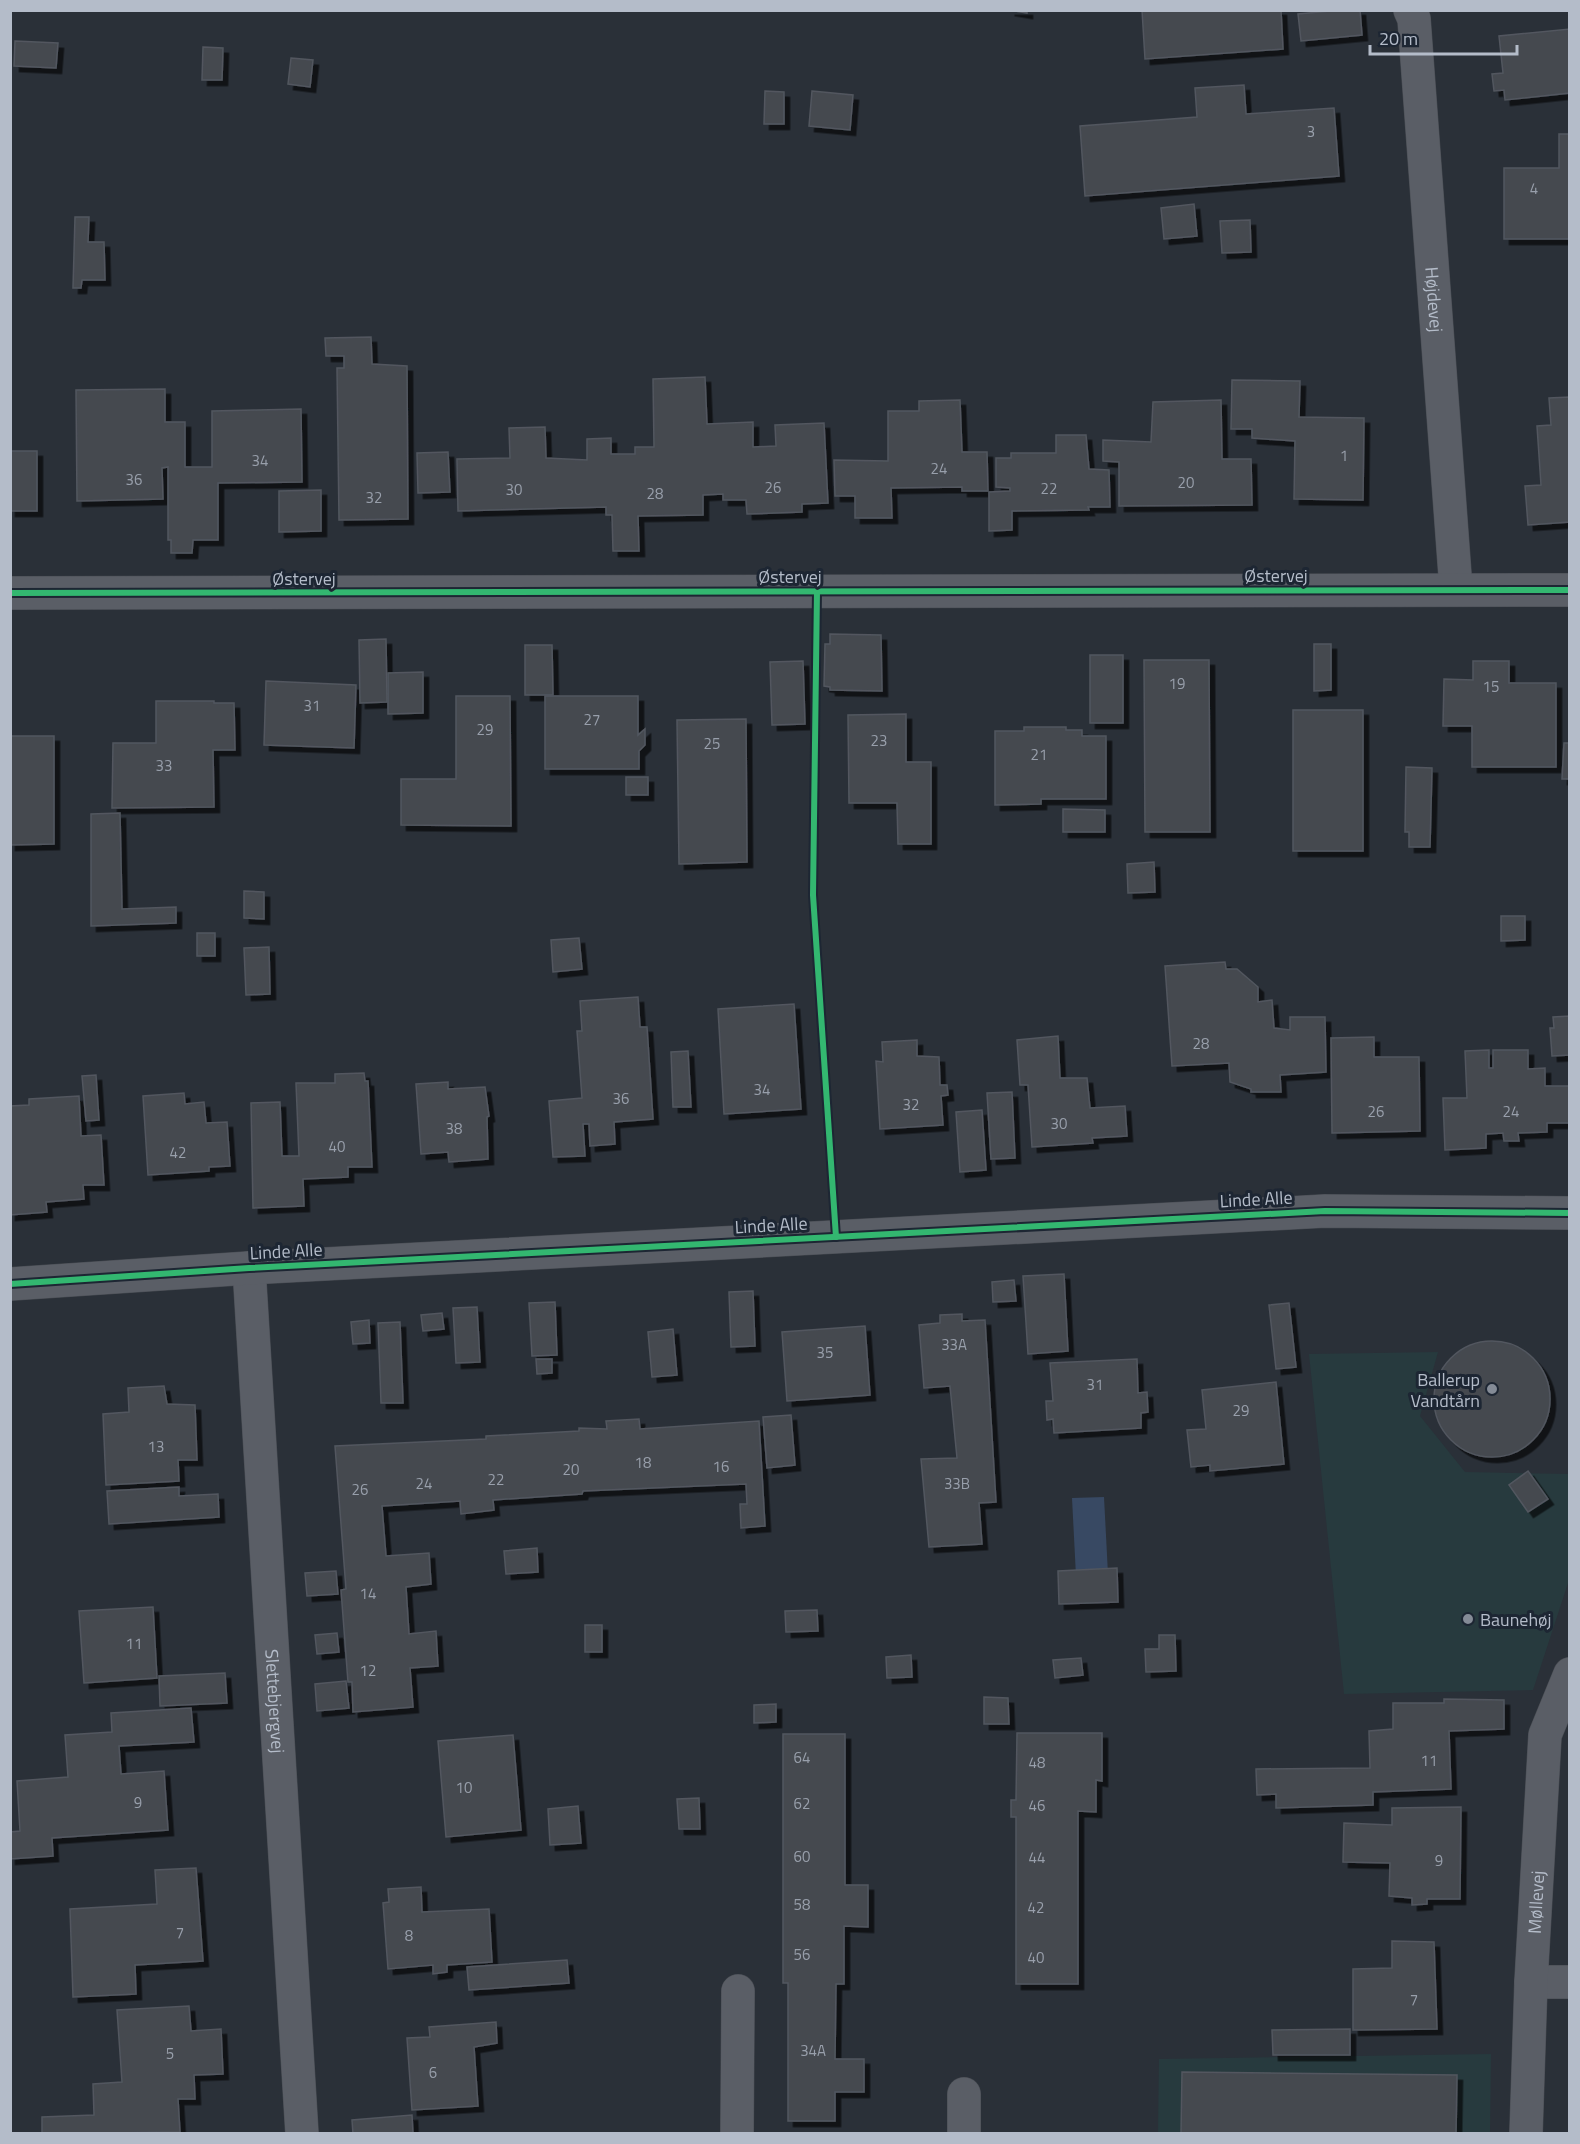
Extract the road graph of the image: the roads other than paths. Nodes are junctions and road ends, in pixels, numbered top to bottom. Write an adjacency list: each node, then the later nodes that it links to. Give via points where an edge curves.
1 (1410, 10): 2 (street, Højdevej)
2 (1456, 590): 3 (street, Østervej); 4 (street, Østervej)
3 (1569, 590)
4 (10, 593)
5 (1569, 1213): 6 (street, Linde Alle, via 1325,1211)
6 (249, 1268): 7 (street, Linde Alle); 13 (street, Slettebjergvej)
7 (10, 1284)
8 (1569, 1674): 9 (street, Møllevej, via 1545,1735)
9 (1531, 1982): 10 (street); 16 (street, Møllevej)
10 (1569, 1982)
11 (738, 1991): 14 (street)
12 (964, 2094): 15 (street)
13 (302, 2133)
14 (737, 2133)
15 (964, 2133)
16 (1526, 2133)

